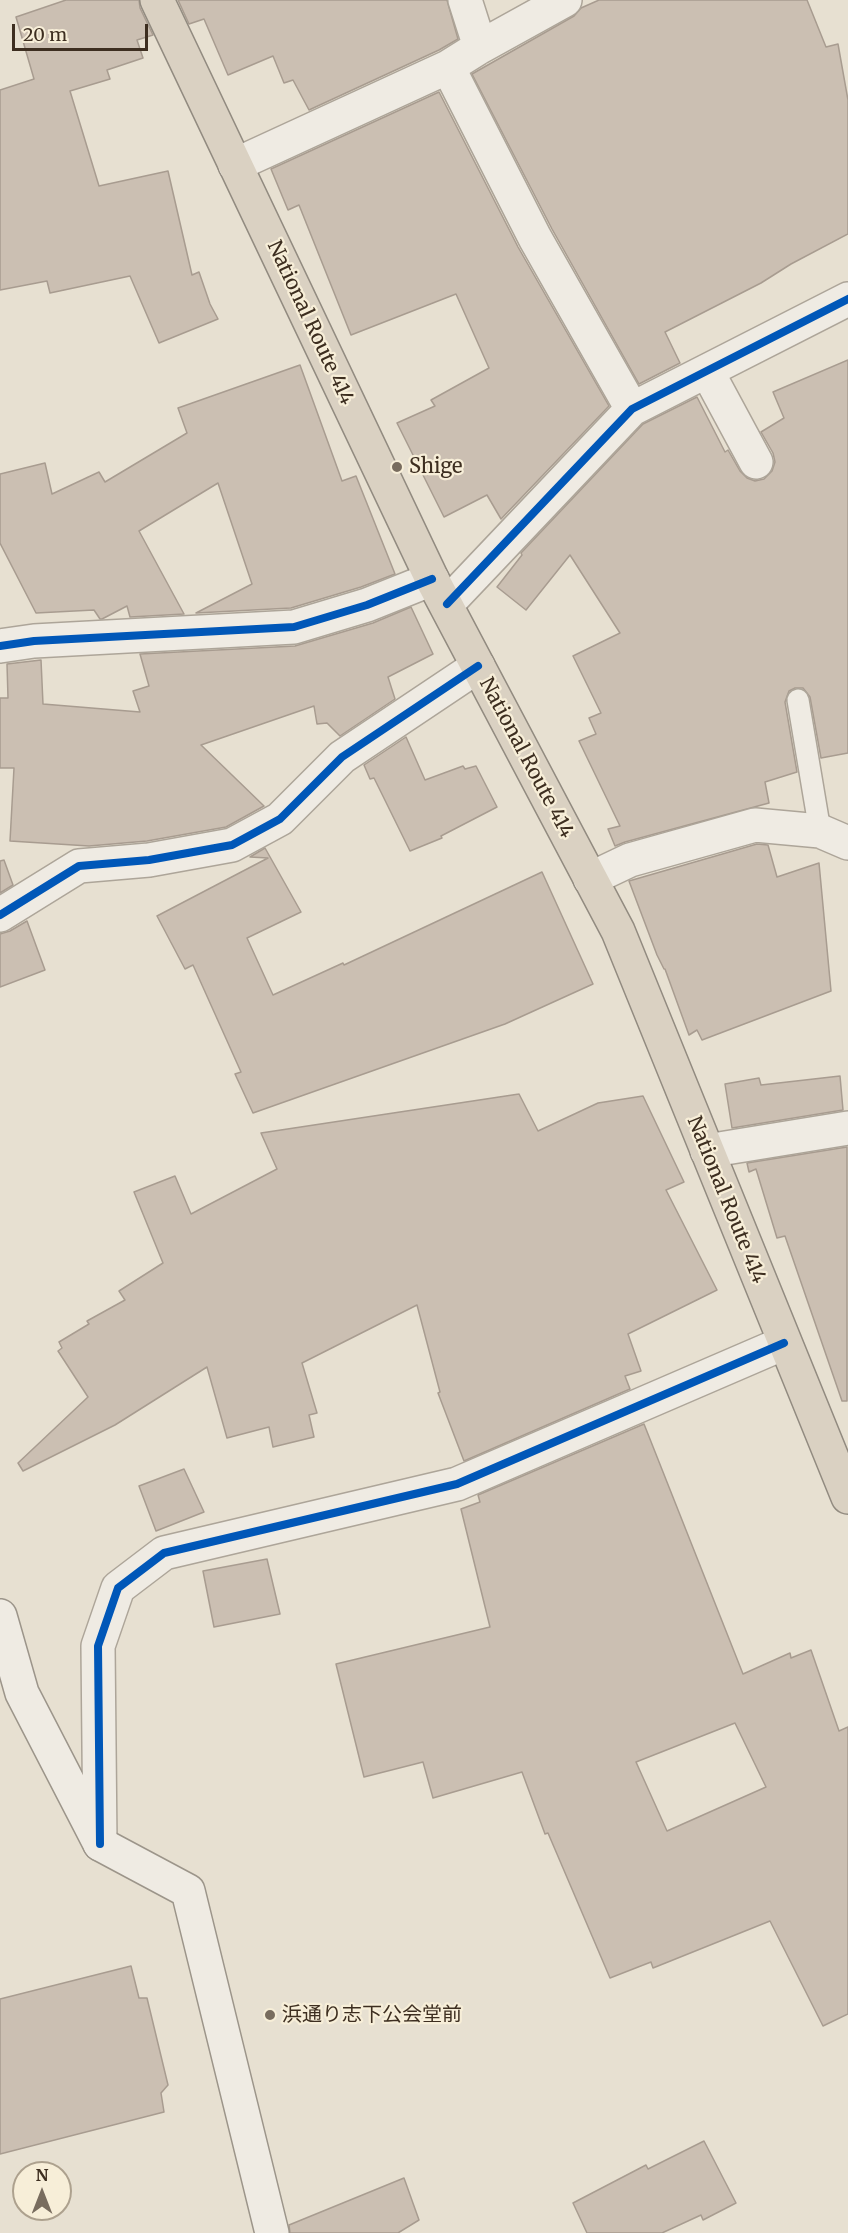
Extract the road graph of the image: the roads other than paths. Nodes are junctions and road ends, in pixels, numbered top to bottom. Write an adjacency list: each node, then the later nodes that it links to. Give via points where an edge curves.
1 (157, 0): 6 (highway, National Route 414)
2 (465, 0): 4 (street)
3 (565, 0): 4 (street)
4 (480, 47): 5 (street)
5 (448, 67): 6 (street); 9 (street, via 535,238)
6 (235, 165): 11 (highway, National Route 414)
7 (848, 299): 8 (street)
8 (707, 371): 9 (street); 10 (street)
9 (632, 409): 11 (street)
10 (756, 462)
11 (440, 592): 12 (street, via 367,605 294,627); 13 (highway, National Route 414)
12 (0, 646)
13 (478, 666): 16 (highway, National Route 414); 17 (street, via 342,757 280,819 232,845 149,860 79,866)
14 (798, 700): 15 (lane)
15 (834, 837): 16 (street, via 755,825 630,860)
16 (590, 879): 19 (highway, National Route 414, via 618,932)
17 (0, 915)
18 (848, 1128): 19 (street)
19 (707, 1151): 20 (highway, National Route 414)
20 (784, 1343): 21 (highway, National Route 414); 23 (street, via 457,1484 164,1553 118,1588 98,1646)
21 (848, 1497)
22 (0, 1616): 23 (street, via 22,1693)
23 (100, 1844): 24 (street, via 188,1891)
24 (272, 2233)

